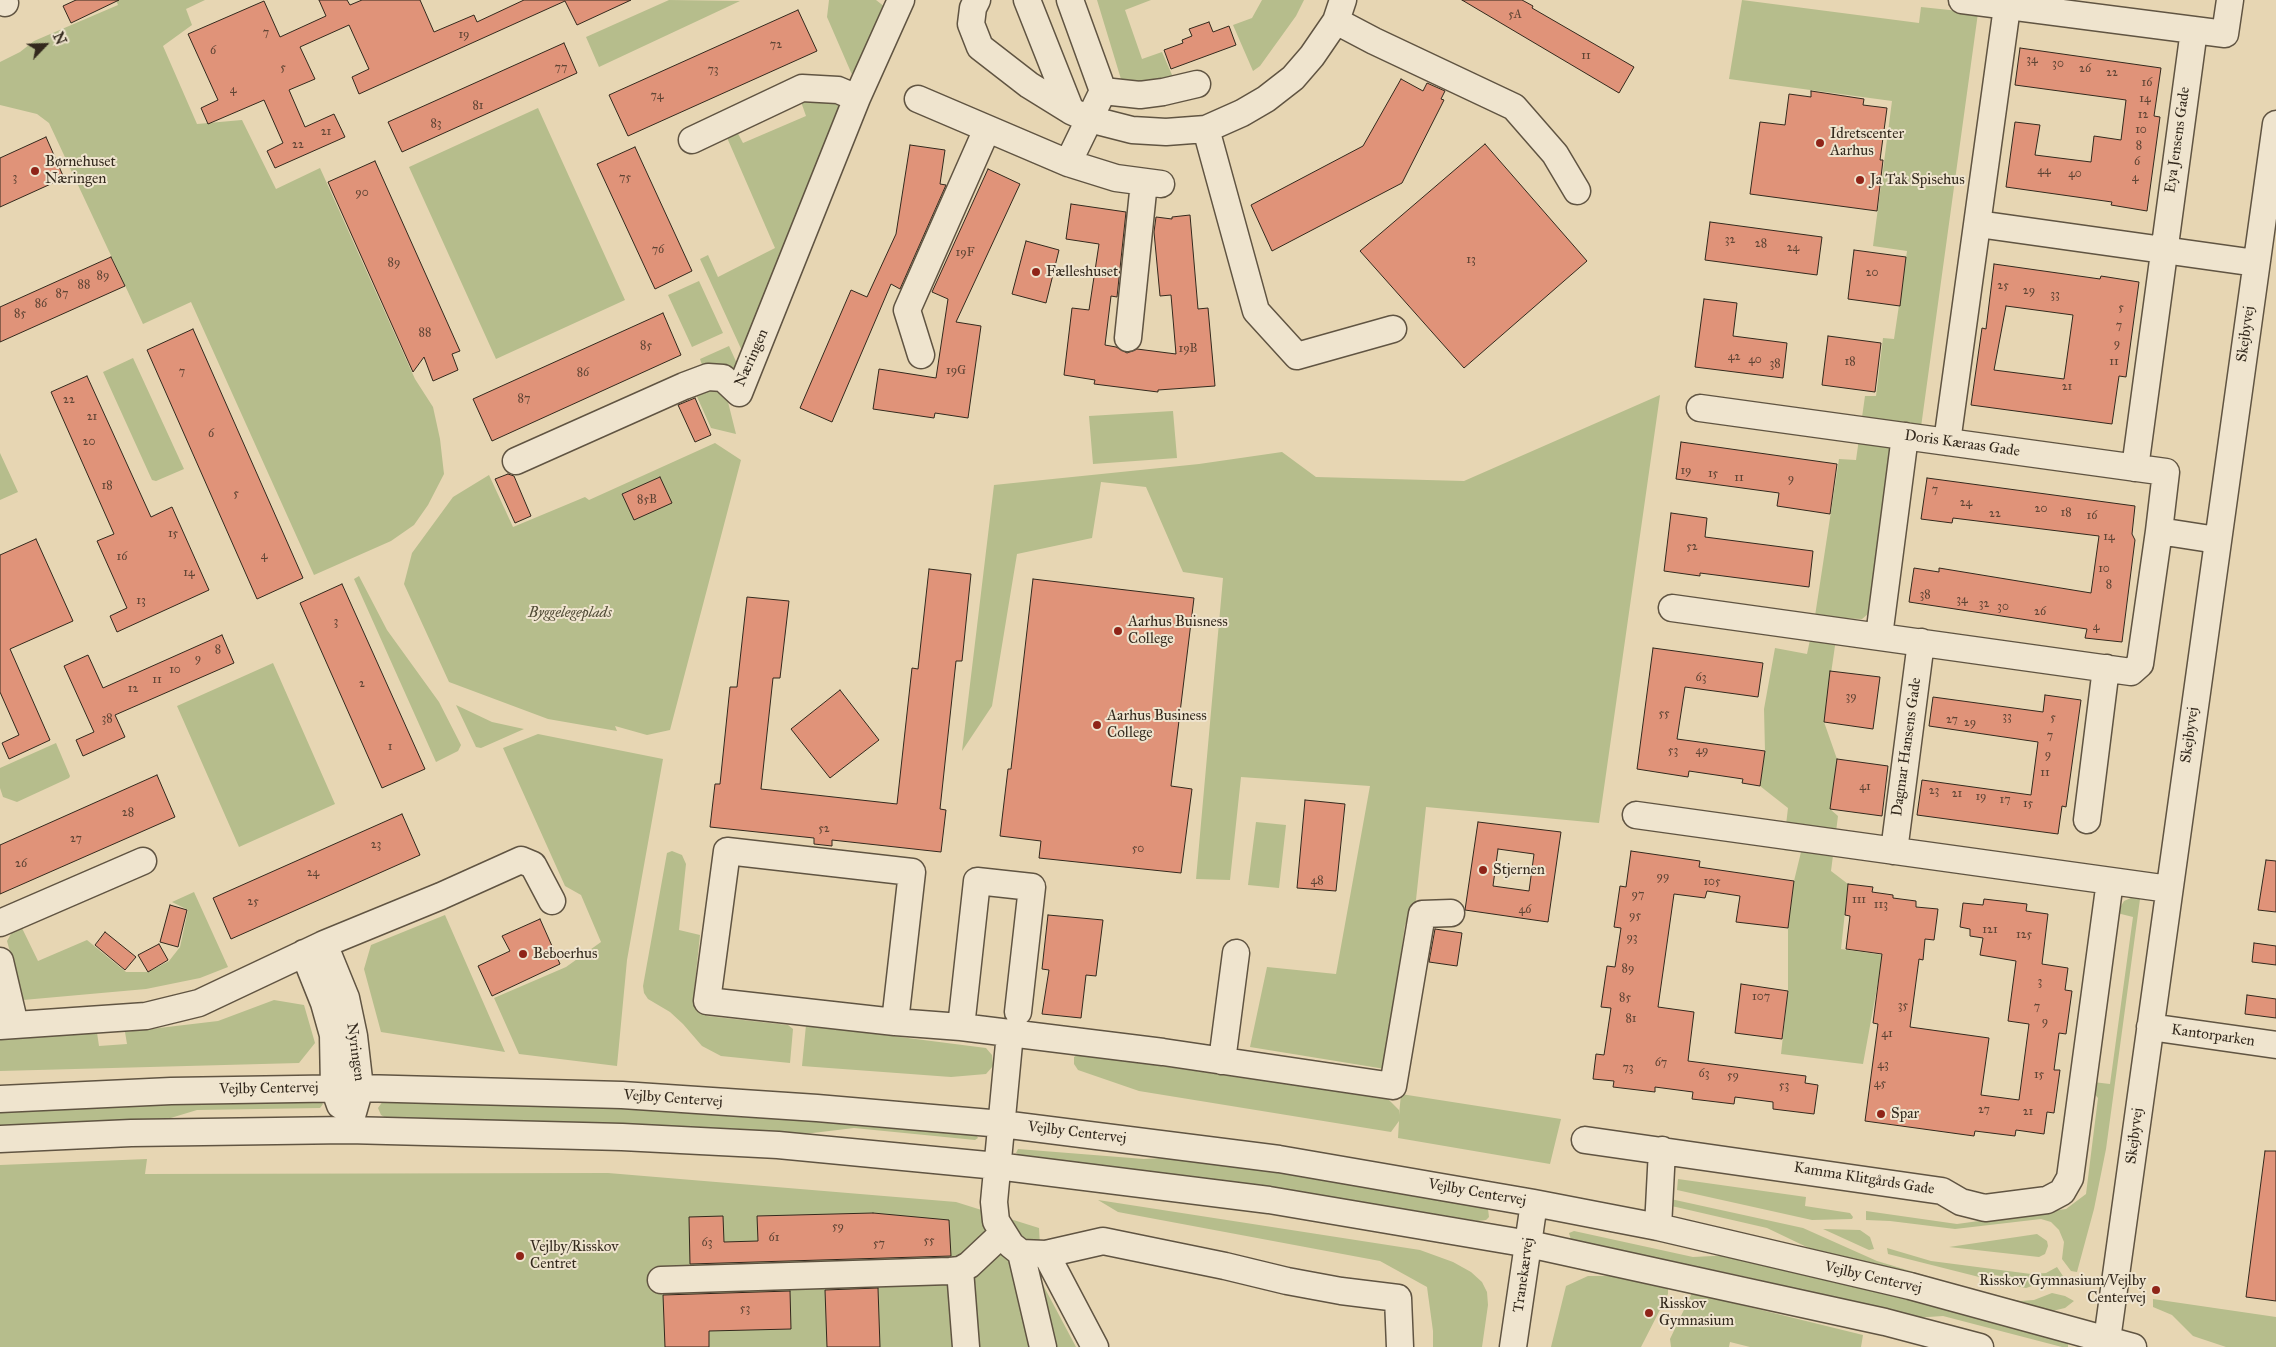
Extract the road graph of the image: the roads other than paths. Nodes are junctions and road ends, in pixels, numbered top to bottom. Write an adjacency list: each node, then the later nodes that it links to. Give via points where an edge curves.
1 (978, 0): 14 (street, via 973,8 971,24 980,47 1029,85)
2 (1027, 0): 14 (street)
3 (1070, 0): 11 (street)
4 (1962, 0): 7 (street)
5 (2230, 0): 9 (street, via 2225,34)
6 (896, 2): 12 (street, Næringen)
7 (2007, 7): 9 (street); 21 (street)
8 (1339, 10): 17 (street, via 1312,56 1293,78 1266,99); 20 (street, via 1380,44 1514,106 1555,154)
9 (2194, 30): 22 (street, Eya Jensens Gade)
10 (1197, 84): 11 (street, via 1140,94)
11 (1103, 91): 14 (street)
12 (857, 98): 18 (street, via 838,90 802,88); 30 (street, Næringen, via 739,393 723,378 708,377)
13 (918, 99): 16 (street)
14 (1080, 115): 17 (street, via 1132,130); 19 (street)
15 (2276, 124): 23 (street, Skejbyvej)
16 (987, 129): 19 (street); 26 (street, via 907,310)
17 (1206, 129): 24 (street, via 1256,311 1297,356)
18 (692, 140)
19 (1068, 163): 25 (street, via 1116,178 1152,183)
20 (1577, 191)
21 (1978, 224): 22 (street); 29 (street)
22 (2163, 250): 23 (street); 31 (street, Eya Jensens Gade)
23 (2256, 263): 33 (street, Skejbyvej)
24 (1392, 329)
25 (1128, 338)
26 (921, 355)
27 (1700, 408): 28 (street, Doris Kæraas Gade)
28 (1905, 436): 29 (street, Doris Kæraas Gade); 35 (street)
29 (1947, 442): 31 (street, Doris Kæraas Gade)
30 (516, 461)
31 (2135, 468): 32 (street, Doris Kæraas Gade, via 2166,472)
32 (2159, 531): 33 (street); 37 (street, via 2140,664 2131,672)
33 (2217, 540): 43 (street, Skejbyvej)
34 (1672, 608): 35 (street)
35 (1879, 636): 36 (street)
36 (1921, 642): 37 (street); 40 (street, Dagmar Hansens Gade)
37 (2106, 668): 39 (street)
38 (1636, 815): 40 (street)
39 (2087, 820)
40 (1894, 851): 42 (street)
41 (142, 861): 46 (street)
42 (2110, 881): 43 (street); 64 (street, Kamma Klitgårds Gade, via 2070,1178 2062,1192 2047,1200 1985,1208 1962,1202 1942,1191)
43 (2168, 889): 54 (street, Skejbyvej)
44 (552, 901): 47 (street, via 533,865 521,860)
45 (1451, 913): 56 (street, via 1422,914 1393,1086)
46 (0, 924)
47 (314, 949): 52 (street, via 199,1003 146,1016); 57 (street, Nyringen, via 333,1035); 58 (street, Nyringen, via 346,998)
48 (1236, 953): 56 (street)
49 (0, 961): 52 (street)
50 (895, 1022): 50 (street, via 707,1001 727,851 912,872); 53 (street)
51 (1014, 1023): 53 (street); 53 (street, via 1032,887 977,881); 56 (street); 60 (street)
52 (8, 1025)
53 (961, 1027)
54 (2150, 1027): 55 (street, Kantorparken); 73 (street, Skejbyvej)
55 (2276, 1045)
56 (1222, 1061)
57 (334, 1088): 58 (street, Vejlby Centervej); 59 (street, Vejlby Centervej); 61 (street, Nyringen)
58 (360, 1088): 60 (street, Vejlby Centervej, via 622,1095); 61 (street, Nyringen)
59 (0, 1099)
60 (1002, 1124): 65 (street); 66 (street, Vejlby Centervej, via 1279,1159)
61 (348, 1130): 62 (street, via 131,1133); 65 (street, via 632,1137 778,1145)
62 (0, 1139)
63 (1585, 1140): 64 (street, Kamma Klitgårds Gade)
64 (1662, 1150): 67 (street)
65 (997, 1166): 68 (street, via 994,1202 996,1221); 69 (street, via 1269,1200)
66 (1534, 1203): 67 (street, Vejlby Centervej); 69 (street, Tranekærvej)
67 (1658, 1227): 73 (street, Vejlby Centervej, via 1910,1286)
68 (1002, 1234): 70 (street, via 1011,1245); 71 (street)
69 (1529, 1244): 78 (street, Tranekærvej); 79 (street, via 1885,1322)
70 (1033, 1253): 75 (street); 76 (street); 77 (street, via 1103,1241 1287,1281 1398,1298)
71 (960, 1270): 72 (street); 74 (street)
72 (661, 1280)
73 (2116, 1344)
74 (966, 1347)
75 (1043, 1347)
76 (1095, 1347)
77 (1400, 1347)
78 (1513, 1347)
79 (1980, 1347)

